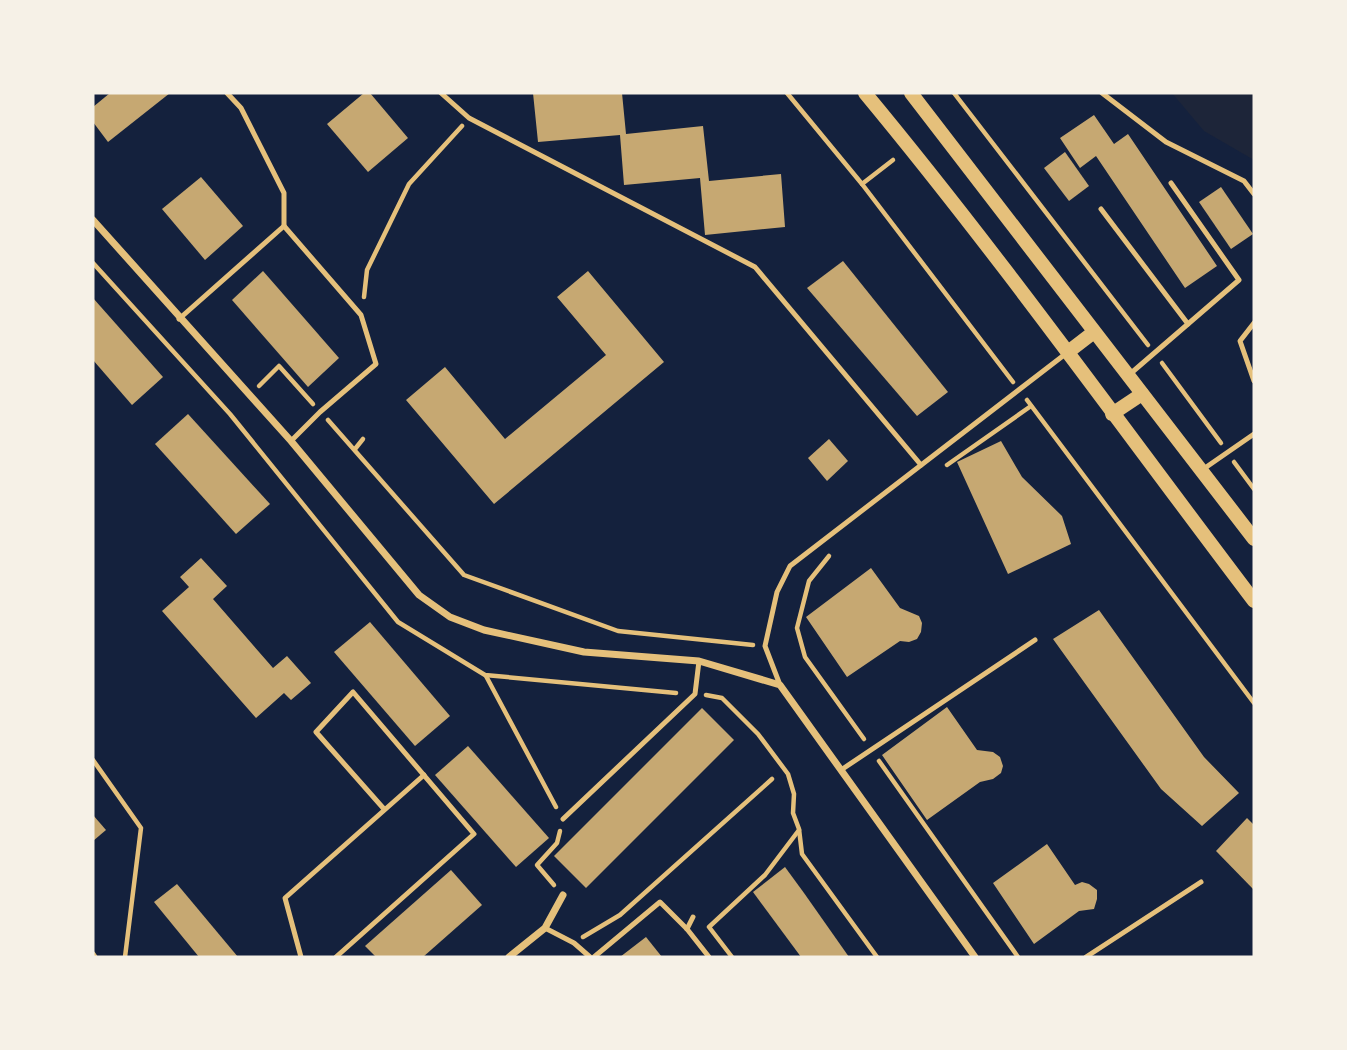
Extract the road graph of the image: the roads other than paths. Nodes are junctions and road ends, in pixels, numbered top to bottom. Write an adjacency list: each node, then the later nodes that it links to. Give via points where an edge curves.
1 (227, 93): 10 (lane, via 241,108 284,193)
2 (441, 93): 22 (lane, via 469,118 755,267)
3 (865, 93): 15 (main road)
4 (911, 93): 14 (main road)
5 (1101, 93): 7 (lane, via 1166,142 1244,181)
6 (1171, 183): 13 (lane, via 1239,280)
7 (1254, 194)
8 (1101, 209): 13 (lane)
9 (93, 222): 11 (street)
10 (284, 226): 11 (lane); 21 (lane, via 361,315 376,364)
11 (179, 319): 21 (street)
12 (1254, 323): 17 (lane, via 1240,341)
13 (1188, 324): 16 (lane)
14 (1094, 332): 15 (main road); 16 (main road)
15 (1068, 352): 19 (main road); 22 (lane)
16 (1127, 376): 18 (main road)
17 (1254, 381)
18 (1142, 394): 19 (main road); 23 (main road)
19 (1112, 414): 25 (main road)
20 (1254, 434): 23 (lane)
21 (290, 441): 27 (street, via 419,595 450,617 484,630 584,652)
22 (921, 465): 28 (lane, via 790,566 777,592 765,646)
23 (1202, 470): 24 (main road)
24 (1254, 539)
25 (1254, 601)
26 (1035, 640): 29 (lane)
27 (699, 661): 28 (street); 32 (lane, via 695,694)
28 (779, 685): 29 (street)
29 (841, 770): 43 (street)
30 (424, 775): 31 (lane); 31 (lane, via 352,692 316,732); 39 (lane, via 474,834)
31 (384, 809): 38 (lane, via 285,898)
32 (563, 819)
33 (1201, 882): 44 (lane)
34 (563, 895): 36 (street)
35 (693, 917): 37 (lane)
36 (545, 928): 40 (street); 41 (lane)
37 (687, 929): 41 (lane, via 660,902); 42 (lane)
38 (301, 957)
39 (336, 957)
40 (509, 957)
41 (592, 957)
42 (709, 957)
43 (975, 957)
44 (1086, 957)

